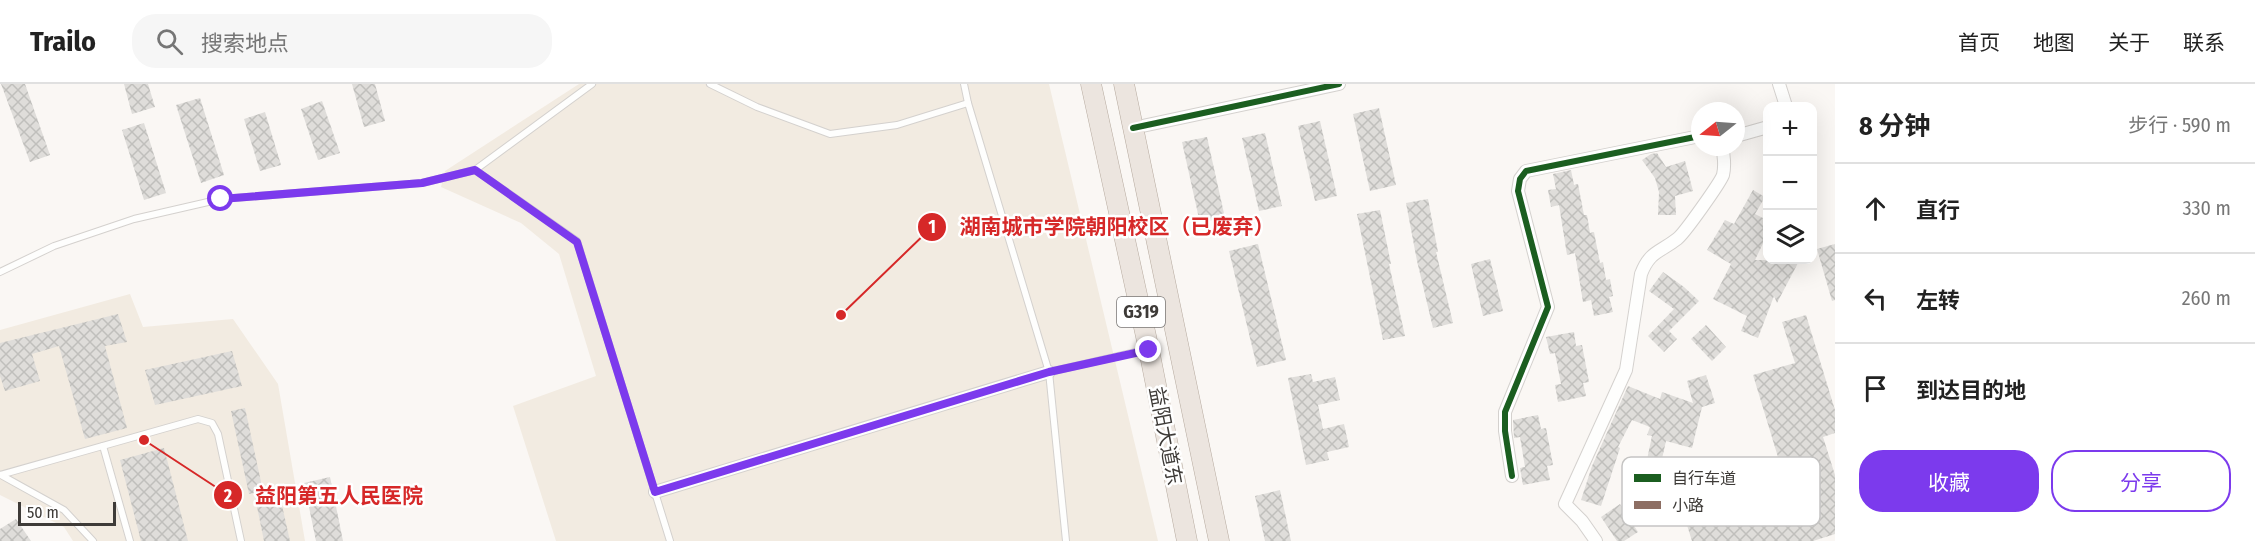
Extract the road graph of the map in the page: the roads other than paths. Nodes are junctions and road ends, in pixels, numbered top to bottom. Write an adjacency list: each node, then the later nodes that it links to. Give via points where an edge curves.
1 (592, 84): 15 (lane)
2 (710, 84): 9 (lane, via 757,107 830,134 897,125)
3 (964, 84): 9 (lane)
4 (1091, 84): 17 (main road, 益阳大道东 / G319)
5 (1125, 84): 10 (main road, G319)
6 (1339, 84): 10 (street)
7 (1779, 84): 8 (street)
8 (1784, 102)
9 (968, 103): 18 (lane)
10 (1133, 128): 29 (main road, G319)
11 (1763, 128): 12 (street)
12 (1745, 133)
13 (1691, 138): 21 (street, via 1526,171 1520,179 1518,191 1548,307 1505,412)
14 (1724, 156): 30 (street, via 1723,175 1700,209 1678,238 1647,259 1641,274 1626,370 1565,504)
15 (475, 170): 16 (lane, via 422,183 221,199 134,219 54,246); 22 (lane, via 577,242)
16 (0, 272)
17 (1149, 350): 18 (lane); 28 (main road, 益阳大道东 / G319)
18 (1049, 372): 22 (street); 27 (lane)
19 (103, 446): 20 (lane); 24 (lane); 25 (lane, via 198,420 212,423 218,434)
20 (0, 475): 23 (lane, via 64,510)
21 (1512, 476)
22 (655, 492): 26 (lane)
23 (93, 541)
24 (130, 541)
25 (241, 541)
26 (670, 541)
27 (1066, 541)
28 (1187, 541)
29 (1219, 541)
30 (1596, 541)

